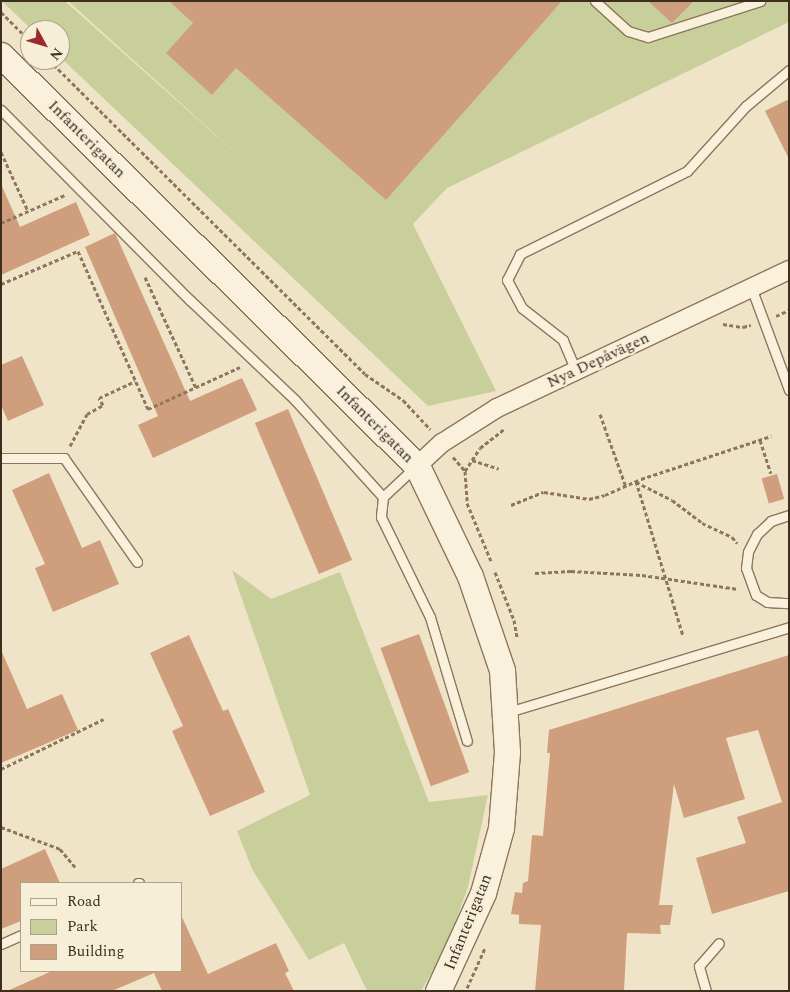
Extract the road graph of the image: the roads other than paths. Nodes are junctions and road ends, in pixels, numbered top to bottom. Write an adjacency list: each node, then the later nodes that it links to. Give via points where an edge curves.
1 (594, 1): 2 (lane, via 628,31 648,36)
2 (760, 1)
3 (1, 54): 11 (street, Infanterigatan)
4 (789, 70): 8 (lane, via 746,106 687,171 520,254 507,280 522,308 563,340)
5 (1, 110): 12 (lane, via 295,400)
6 (789, 270): 7 (street, Nya Depåvägen)
7 (751, 287): 8 (street, Nya Depåvägen); 9 (lane)
8 (576, 370): 11 (street, Nya Depåvägen, via 497,408 442,443)
9 (789, 390)
10 (1, 458): 14 (lane, via 64,458)
11 (417, 466): 12 (lane); 17 (street, Infanterigatan, via 470,576)
12 (383, 496): 18 (lane, via 381,517 430,617)
13 (789, 515): 15 (lane, via 762,528 748,552 746,568 753,590 766,602)
14 (137, 562)
15 (789, 603)
16 (789, 627): 17 (lane)
17 (516, 711): 22 (street, Infanterigatan, via 507,752 501,828 483,893)
18 (467, 741)
19 (20, 935): 21 (lane)
20 (719, 943): 23 (lane, via 699,966)
21 (1, 944)
22 (438, 991)
23 (706, 991)

